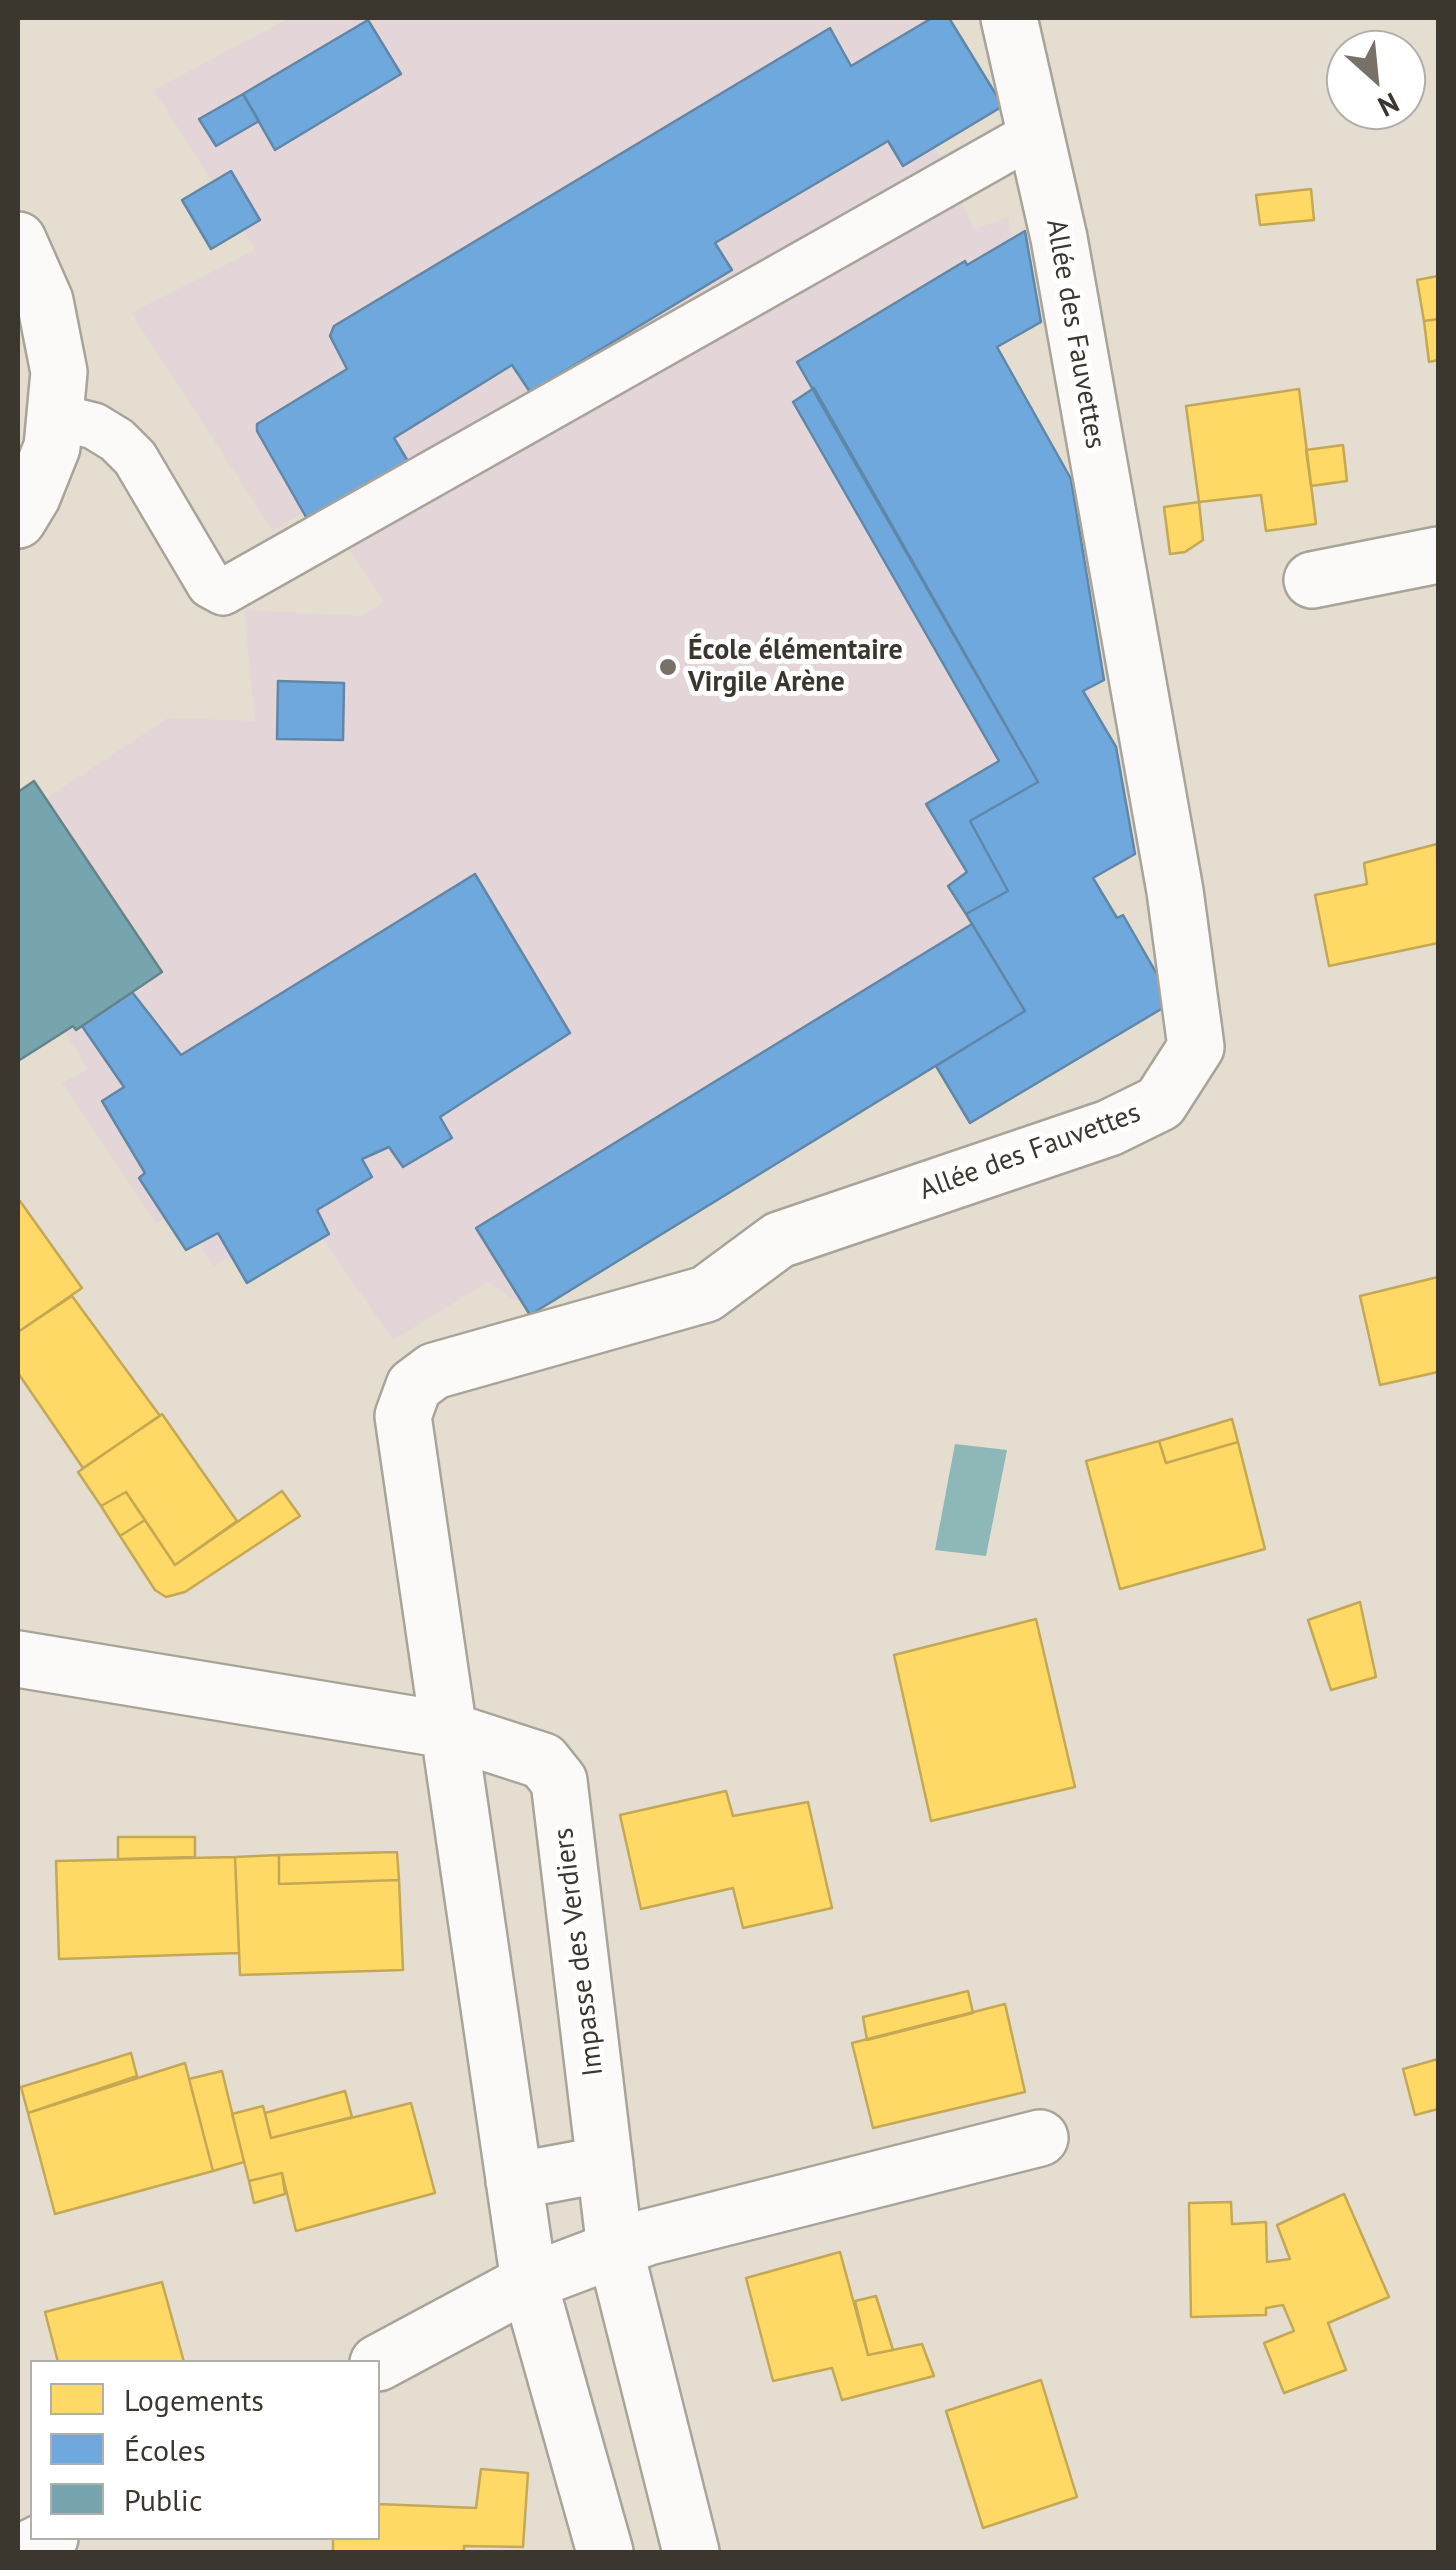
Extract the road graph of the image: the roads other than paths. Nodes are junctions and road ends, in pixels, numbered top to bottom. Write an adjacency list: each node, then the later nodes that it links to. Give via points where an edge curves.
1 (1009, 18): 2 (street, Allée des Fauvettes)
2 (1035, 133): 4 (lane, via 223,592 210,585 135,458 94,426); 9 (street, Allée des Fauvettes, via 1164,833 1196,1048 1160,1103 1109,1128 779,1240 706,1294 434,1370 414,1386 403,1416)
3 (18, 240): 4 (street, via 54,337)
4 (54, 416): 5 (street, via 52,447)
5 (18, 520)
6 (1438, 555): 7 (street)
7 (1312, 580)
8 (18, 1659): 9 (street, Impasse des Verdiers)
9 (447, 1730): 11 (street, Impasse des Verdiers, via 544,1760 559,1781); 12 (street)
10 (1040, 2138): 13 (street)
11 (605, 2164): 12 (street); 13 (street, Impasse des Verdiers)
12 (514, 2181): 14 (street)
13 (615, 2250): 14 (street); 19 (street, Impasse des Verdiers)
14 (529, 2282): 15 (street); 18 (street)
15 (380, 2362)
16 (46, 2540): 17 (street)
17 (22, 2552)
18 (605, 2552)
19 (691, 2552)

